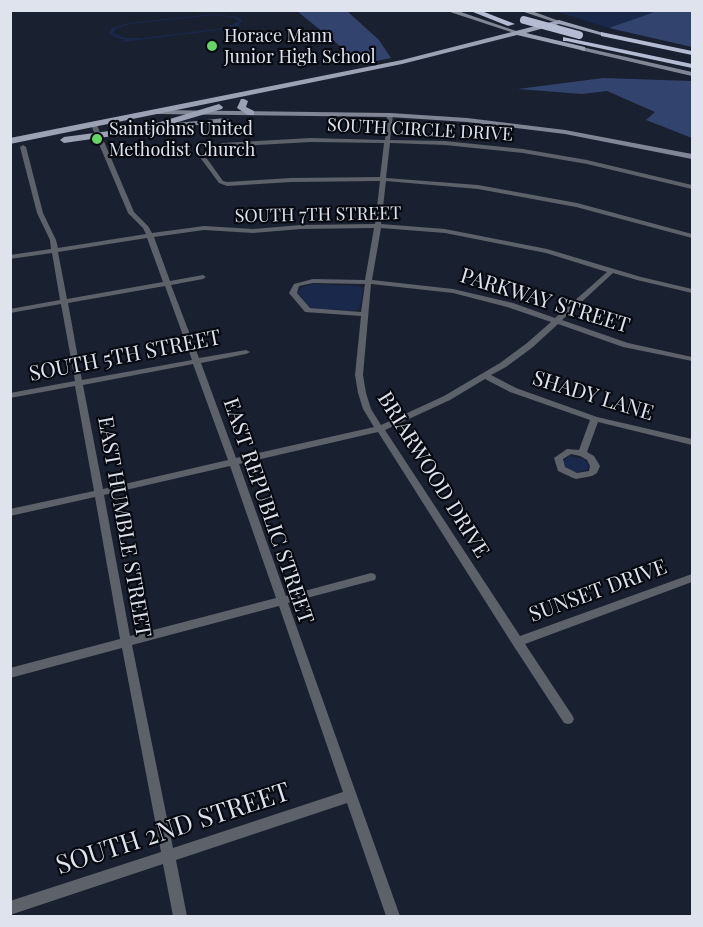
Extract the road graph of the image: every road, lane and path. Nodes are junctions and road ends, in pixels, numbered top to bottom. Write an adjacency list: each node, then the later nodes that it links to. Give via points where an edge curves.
1 (447, 10): 7 (main road)
2 (471, 10): 14 (highway)
3 (494, 10): 18 (highway, bridge, via 579,35)
4 (521, 10): 5 (main road)
5 (538, 16): 6 (main road); 7 (main road, via 513,26)
6 (559, 22): 8 (main road); 10 (main road)
7 (489, 24): 10 (main road); 13 (main road, via 499,33)
8 (570, 26): 9 (main road); 12 (main road)
9 (593, 32): 11 (main road); 14 (main road, via 563,35 555,40)
10 (519, 33): 12 (main road); 13 (main road)
11 (604, 34): 17 (highway)
12 (532, 37): 14 (main road); 22 (main road, via 446,60)
13 (487, 41): 21 (main road)
14 (560, 42): 15 (main road); 16 (main road); 19 (highway)
15 (517, 43)
16 (582, 50): 20 (highway)
17 (693, 52)
18 (693, 60)
19 (693, 66)
20 (693, 73)
21 (306, 80): 22 (main road, via 309,86); 24 (main road)
22 (288, 92): 23 (main road)
23 (244, 101): 25 (main road); 26 (main road, via 242,108)
24 (160, 112): 25 (main road); 29 (main road)
25 (206, 112): 26 (main road); 30 (main road)
26 (251, 113): 27 (main road)
27 (293, 114): 28 (main road); 30 (main road)
28 (390, 115): 32 (street, BRIARWOOD DRIVE); 36 (main road, via 538,128)
29 (94, 124): 31 (street, EAST REPUBLIC STREET); 33 (main road)
30 (148, 128): 31 (main road)
31 (99, 135): 34 (main road); 40 (street, EAST REPUBLIC STREET, via 131,213)
32 (387, 140): 37 (street, BRIARWOOD DRIVE); 37 (street, SOUTH CIRCLE DRIVE, via 222,145 202,156 227,184); 38 (street, SOUTH CIRCLE DRIVE, via 533,153)
33 (10, 141)
34 (23, 147): 35 (main road); 42 (street, EAST HUMBLE STREET)
35 (10, 148)
36 (693, 157)
37 (382, 180): 39 (street, BRIARWOOD DRIVE); 41 (street, via 468,186 544,198)
38 (693, 188)
39 (378, 226): 40 (street, SOUTH 7TH STREET, via 253,231 204,228); 44 (street, SOUTH 7TH STREET, via 445,231 547,251); 46 (street, BRIARWOOD DRIVE)
40 (150, 236): 42 (street, SOUTH 7TH STREET); 47 (street, EAST REPUBLIC STREET)
41 (693, 236)
42 (53, 249): 43 (street, SOUTH 7TH STREET); 49 (street, EAST HUMBLE STREET)
43 (10, 257)
44 (612, 272): 48 (street, SOUTH 7TH STREET); 52 (street)
45 (204, 277): 47 (street)
46 (369, 282): 51 (street, BRIARWOOD DRIVE); 51 (street, PARKWAY STREET, via 313,281 297,285 293,293 308,310); 52 (street, PARKWAY STREET, via 453,291)
47 (166, 284): 49 (street); 55 (street, EAST REPUBLIC STREET)
48 (693, 291)
49 (64, 301): 50 (street); 57 (street, EAST HUMBLE STREET)
50 (10, 311)
51 (365, 314): 60 (street, BRIARWOOD DRIVE, via 360,384 367,409)
52 (557, 322): 54 (street, PARKWAY STREET, via 626,345); 56 (street)
53 (246, 352): 55 (street, SOUTH 5TH STREET)
54 (693, 359)
55 (197, 361): 57 (street, SOUTH 5TH STREET); 63 (street, EAST REPUBLIC STREET)
56 (486, 376): 59 (street, SHADY LANE, via 513,390); 60 (street)
57 (80, 382): 58 (street, SOUTH 5TH STREET); 64 (street, EAST HUMBLE STREET)
58 (10, 396)
59 (595, 419): 61 (street, SHADY LANE); 62 (street)
60 (380, 429): 63 (street); 70 (street, BRIARWOOD DRIVE)
61 (693, 442)
62 (582, 453)
63 (234, 464): 64 (street); 68 (street, EAST REPUBLIC STREET)
64 (98, 493): 65 (street); 69 (street, EAST HUMBLE STREET)
65 (10, 513)
66 (371, 577): 68 (street)
67 (693, 578): 70 (street, SUNSET DRIVE)
68 (280, 601): 69 (street); 73 (street, EAST REPUBLIC STREET)
69 (126, 642): 71 (street); 74 (street, EAST HUMBLE STREET)
70 (517, 642): 72 (street, BRIARWOOD DRIVE)
71 (10, 673)
72 (568, 719)
73 (350, 796): 74 (street, SOUTH 2ND STREET); 77 (street, EAST REPUBLIC STREET)
74 (169, 855): 75 (street, SOUTH 2ND STREET); 76 (street, EAST HUMBLE STREET)
75 (10, 908)
76 (180, 916)
77 (393, 916)

